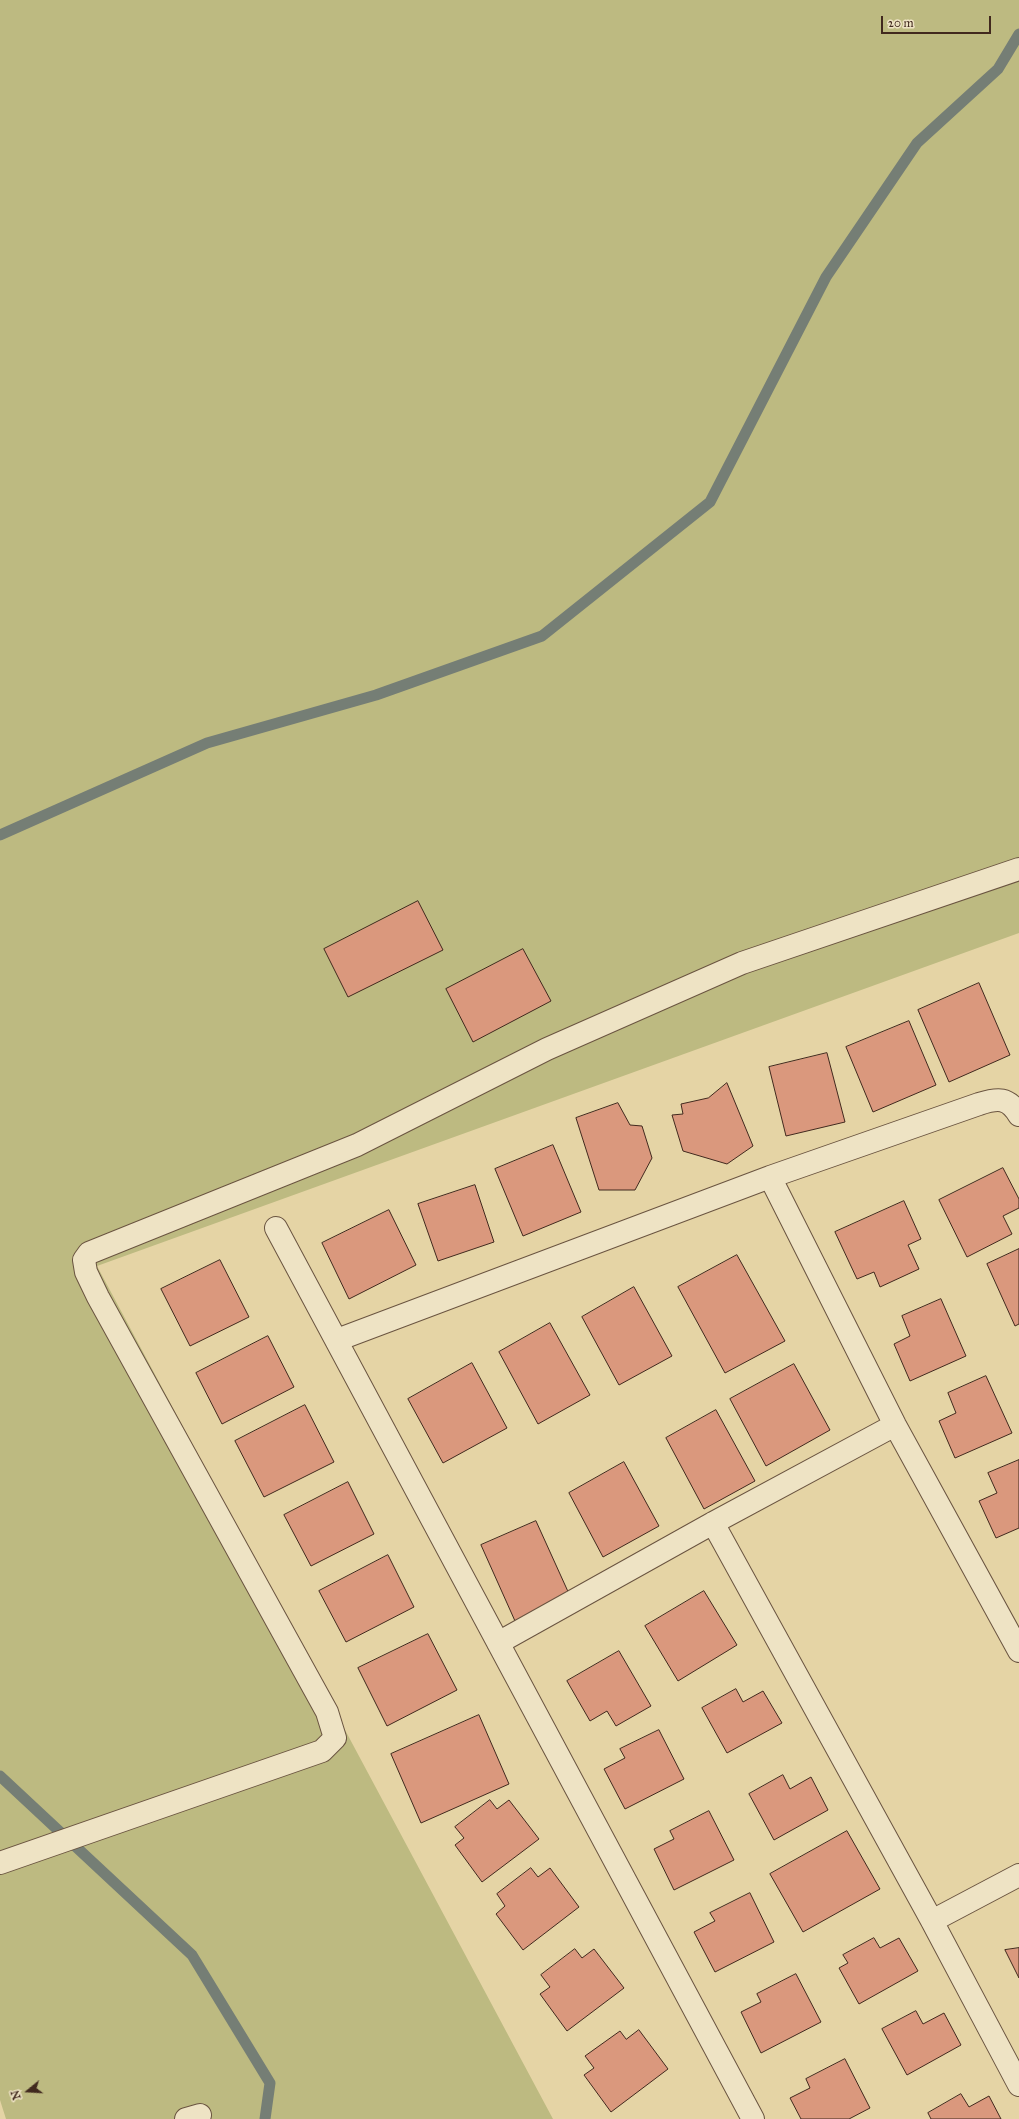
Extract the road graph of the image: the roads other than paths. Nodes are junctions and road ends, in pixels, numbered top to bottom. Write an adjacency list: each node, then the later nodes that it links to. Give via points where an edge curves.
1 (1019, 869): 10 (street, via 742,962 547,1049 357,1144 89,1253 84,1260 86,1272 98,1297 327,1712 334,1738 322,1751)
2 (1019, 1115): 3 (street, via 1008,1102 994,1099)
3 (770, 1177): 5 (street); 6 (street)
4 (276, 1228): 5 (street)
5 (338, 1340): 8 (street)
6 (895, 1425): 7 (street); 9 (street)
7 (713, 1523): 8 (street); 12 (street)
8 (498, 1643): 14 (street)
9 (1019, 1651)
10 (0, 1863)
11 (1019, 1875): 12 (street)
12 (932, 1921): 13 (street)
13 (1019, 2085)
14 (753, 2119)

